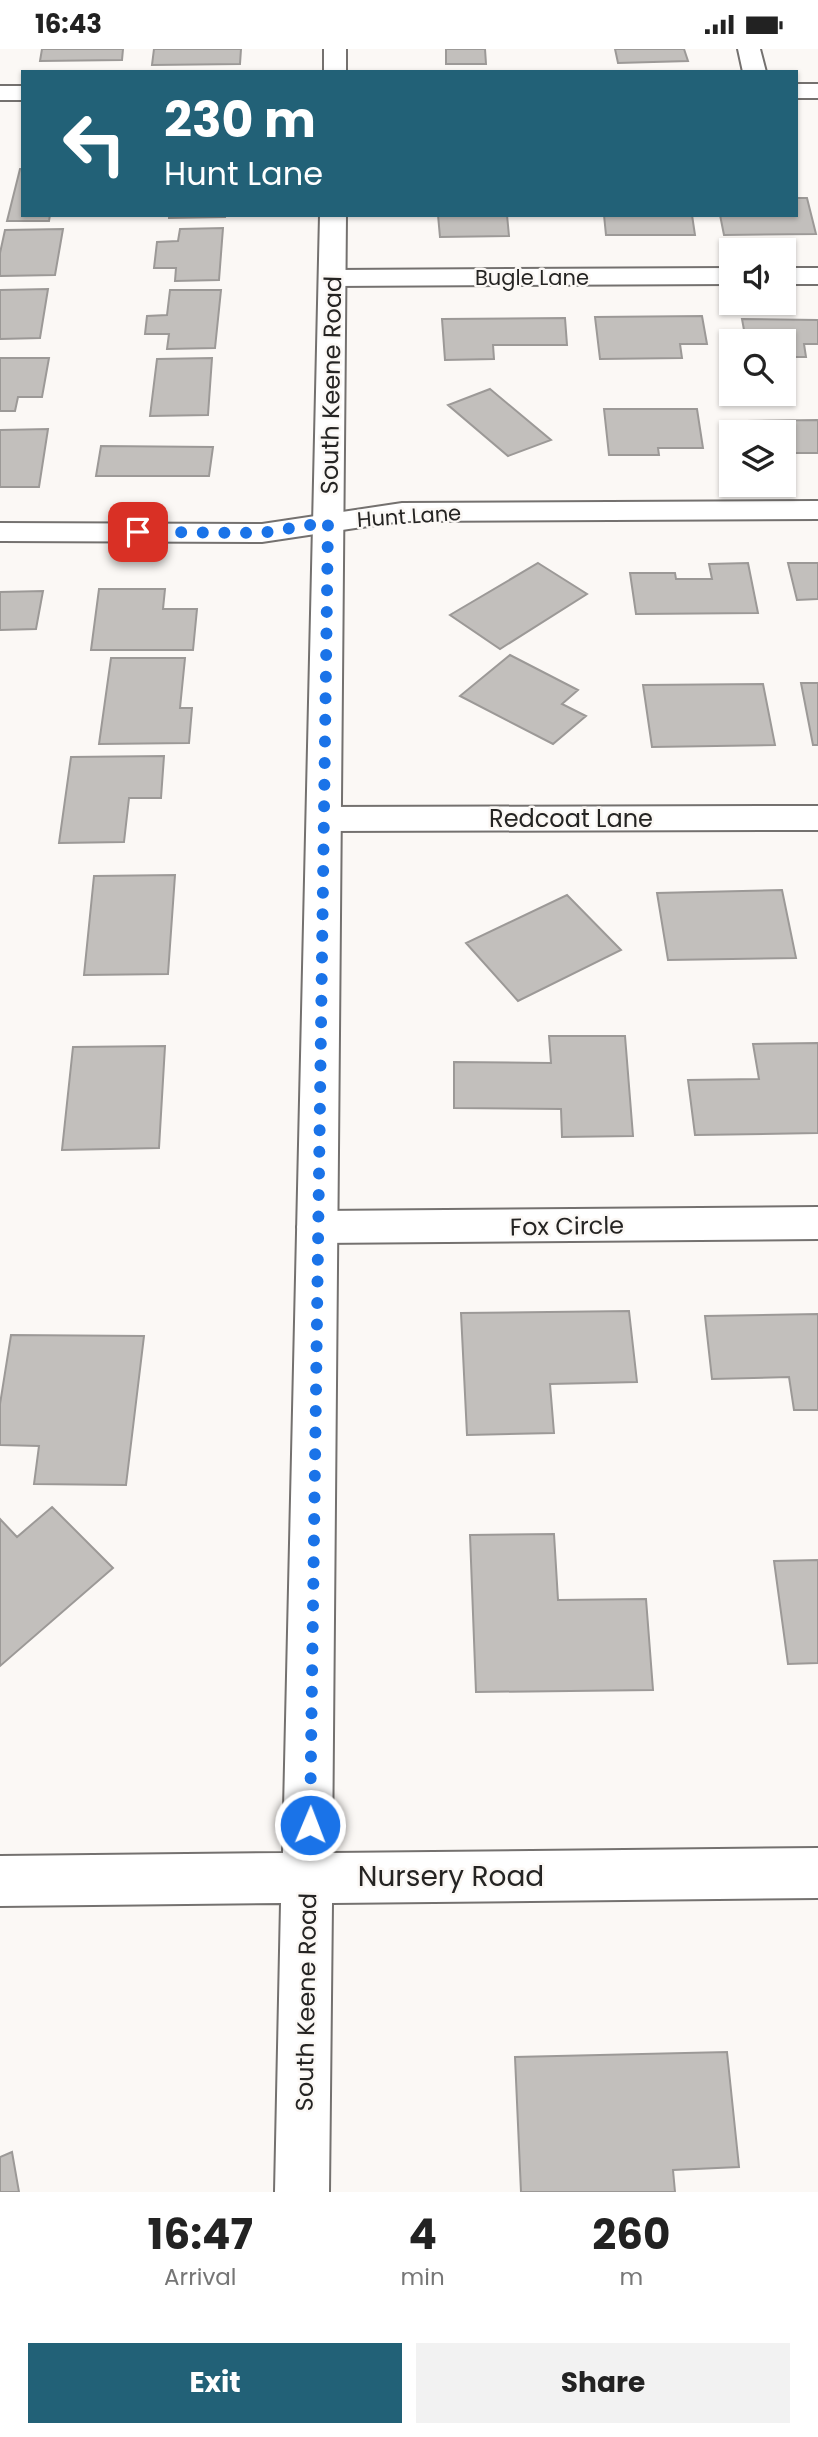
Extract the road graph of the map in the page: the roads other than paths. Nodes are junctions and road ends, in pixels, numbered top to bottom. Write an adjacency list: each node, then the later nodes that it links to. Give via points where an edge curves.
1 (335, 49): 3 (street)
2 (749, 49): 4 (street)
3 (335, 70)
4 (754, 70)
5 (798, 90): 6 (street)
6 (818, 90)
7 (0, 93): 8 (street)
8 (21, 93)
9 (334, 217): 13 (street, South Keene Road)
10 (719, 276): 13 (street, Bugle Lane)
11 (796, 276): 12 (street)
12 (818, 276)
13 (333, 278): 15 (street, South Keene Road)
14 (818, 510): 15 (street, Hunt Lane, via 402,512)
15 (328, 522): 16 (street, Hunt Lane, via 262,533); 18 (street, South Keene Road)
16 (0, 532)
17 (818, 818): 18 (street, Redcoat Lane)
18 (324, 819): 20 (street, South Keene Road)
19 (818, 1223): 20 (street, Fox Circle)
20 (317, 1227): 22 (street, South Keene Road)
21 (818, 1873): 22 (street, Nursery Road)
22 (309, 1877): 23 (street, Nursery Road); 24 (street, South Keene Road)
23 (0, 1881)
24 (302, 2192)

